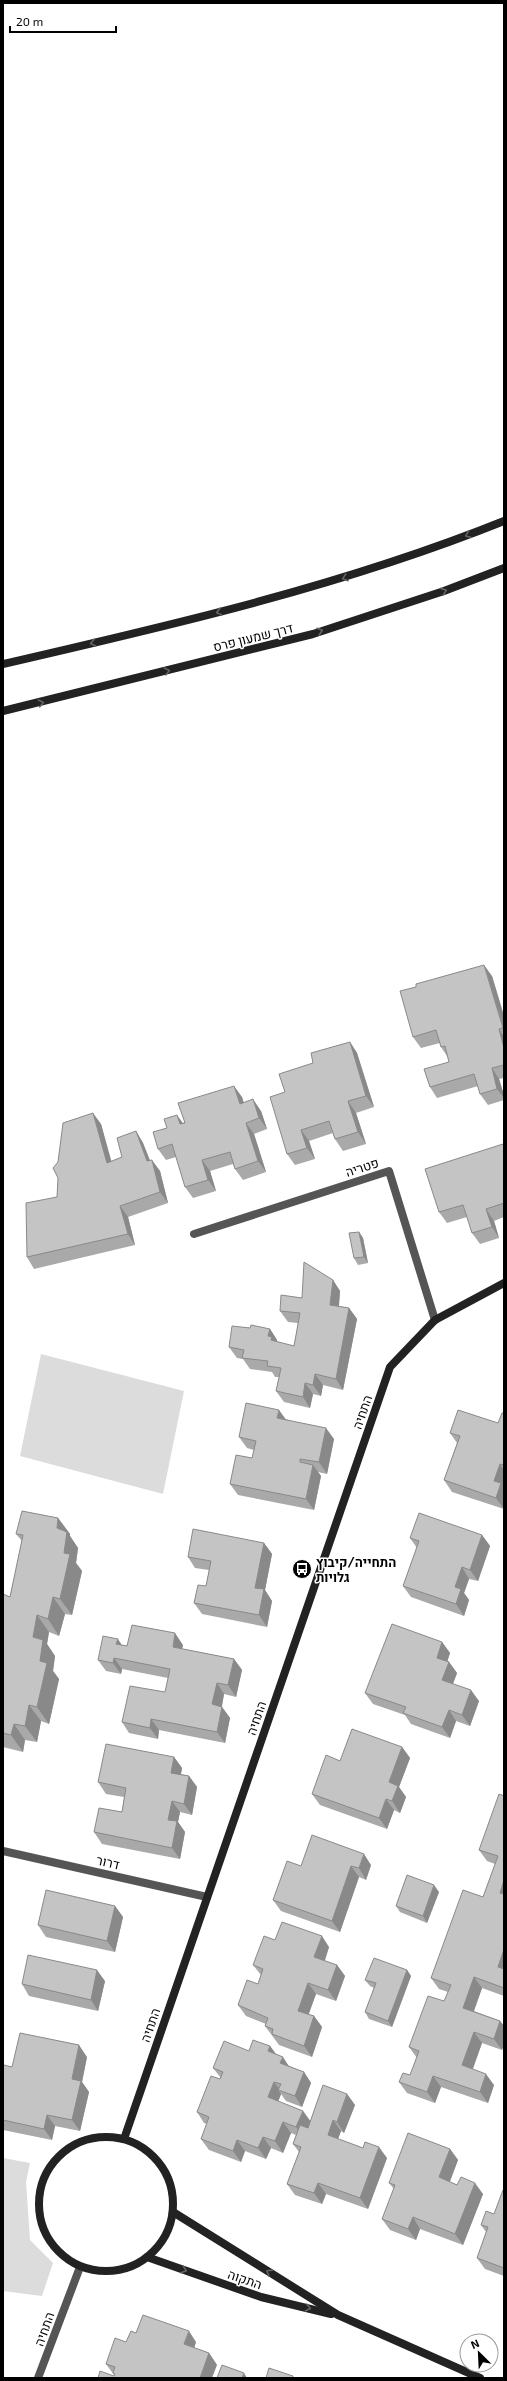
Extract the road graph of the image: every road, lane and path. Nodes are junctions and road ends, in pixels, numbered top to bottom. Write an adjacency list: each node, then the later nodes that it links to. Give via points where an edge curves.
1 (504, 521): 3 (street, one-way to 3, via 332,582 142,632)
2 (504, 568): 4 (street, דרך שמעון פרס, one-way to 2, via 312,634 444,591)
3 (3, 664)
4 (3, 711)
5 (194, 1234): 7 (street, פטריה, via 389,1171)
6 (504, 1283): 7 (street, התחיה)
7 (435, 1320): 9 (street, התחיה, via 390,1368)
8 (3, 1851): 9 (street, דרור)
9 (207, 1897): 10 (street, התחיה)
10 (124, 2139): 11 (street, via 146,2149 163,2166 172,2188); 13 (street, via 100,2136 78,2143 52,2163 41,2184 38,2207 43,2231 56,2250)
11 (173, 2212): 12 (street, via 163,2240); 14 (street, התקוה, one-way to 11)
12 (147, 2257): 13 (street, via 126,2268 103,2272); 14 (street, התקוה, one-way to 14, via 261,2297)
13 (80, 2267): 15 (street, התחיה)
14 (338, 2316): 16 (street, התקוה)
15 (38, 2378)
16 (480, 2378)

